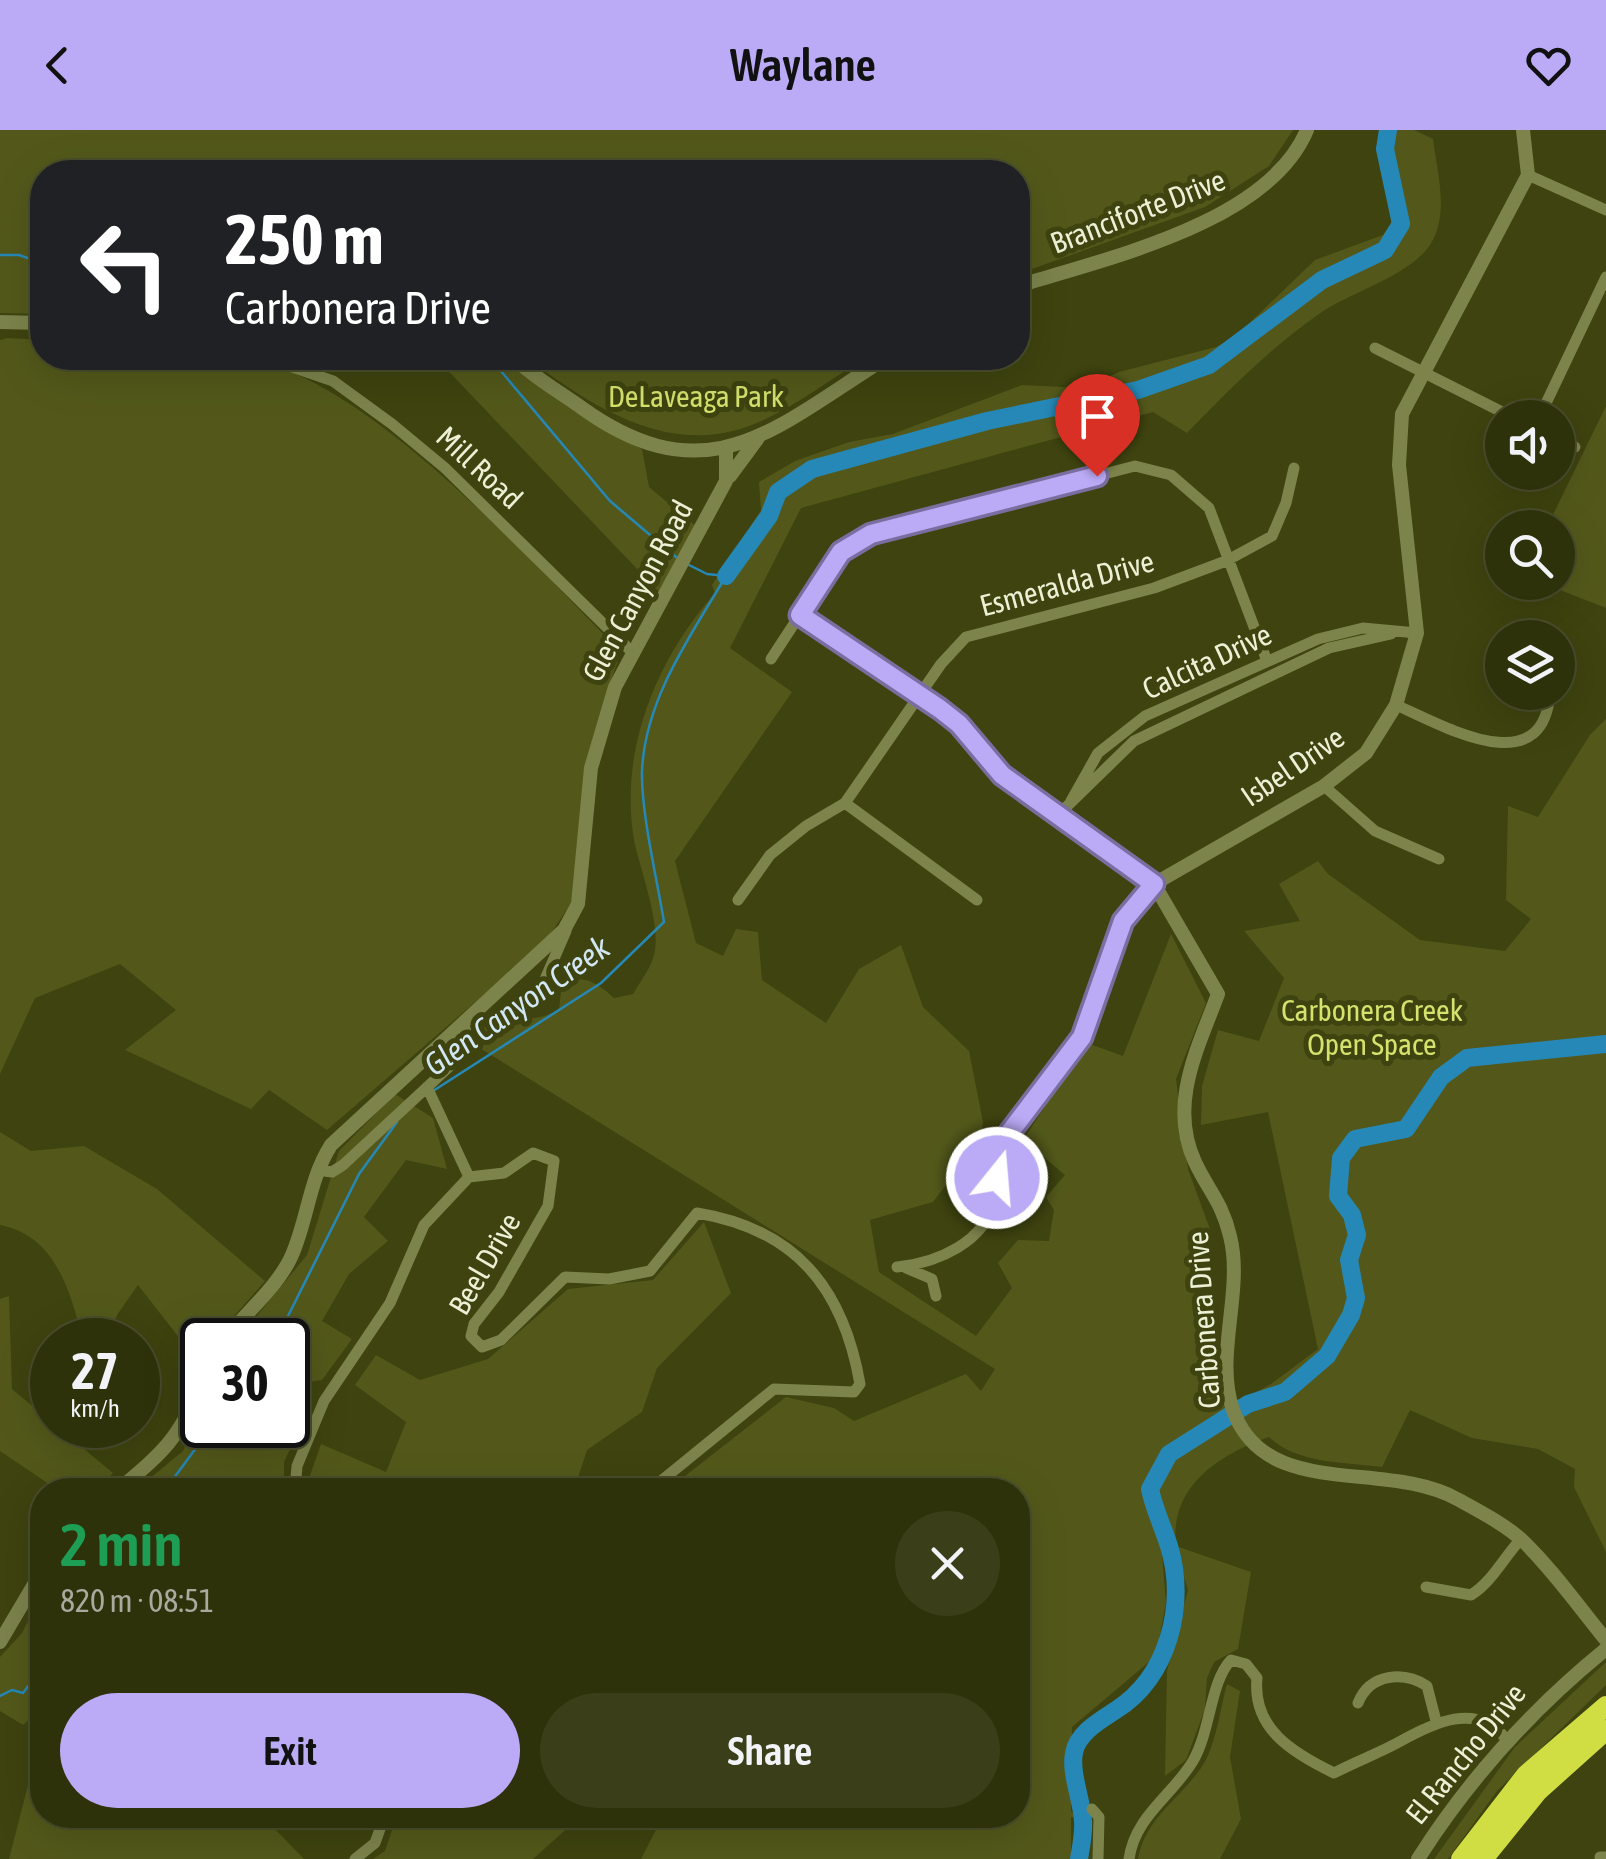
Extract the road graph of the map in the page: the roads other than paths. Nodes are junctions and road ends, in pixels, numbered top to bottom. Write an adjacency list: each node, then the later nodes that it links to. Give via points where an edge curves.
1 (1307, 130): 6 (street, Branciforte Drive, via 1288,164 1253,197 1192,226)
2 (1524, 130): 3 (street)
3 (1528, 175): 4 (street); 13 (street, Isbel Drive)
4 (1606, 210)
5 (1606, 277): 14 (street)
6 (1030, 282)
7 (0, 322): 8 (street)
8 (30, 323)
9 (1375, 348): 13 (street)
10 (301, 370): 25 (street, Mill Road, via 333,381 445,468)
11 (531, 370): 18 (street, via 613,428 653,444)
12 (867, 370): 16 (street)
13 (1425, 374): 15 (street); 24 (street, Isbel Drive, via 1402,414 1399,464)
14 (1548, 400)
15 (1485, 404)
16 (758, 438): 17 (street); 20 (street)
17 (726, 448): 18 (street); 20 (street, Glen Canyon Road)
18 (705, 452): 20 (street)
19 (1294, 468): 21 (street, Esmeralda Drive, via 1272,536)
20 (726, 480): 25 (street, Glen Canyon Road)
21 (1226, 561): 22 (street, via 1209,508 1186,484 1135,466 871,534 841,552); 27 (street); 28 (street, Esmeralda Drive, via 1154,588 966,637)
22 (800, 615): 26 (street); 28 (street, Carbonera Drive)
23 (1400, 632): 24 (street, Calcita Drive); 27 (street, Calcita Drive, via 1363,628); 32 (street, Calcita Drive, via 1328,648 1134,741)
24 (1417, 633): 29 (street, Isbel Drive)
25 (632, 652): 39 (street, Glen Canyon Road, via 591,768)
26 (771, 659)
27 (1267, 660): 32 (street, Calcita Drive, via 1145,716 1098,753)
28 (920, 694): 33 (street, Esmeralda Drive); 34 (street, Carbonera Drive, via 959,724 1002,775)
29 (1396, 704): 30 (street, via 1490,744 1529,736); 31 (street, Isbel Drive, via 1366,752)
30 (1546, 710)
31 (1324, 786): 35 (street, via 1374,831); 36 (street, Isbel Drive)
32 (1071, 801): 34 (street, Calcita Drive)
33 (846, 802): 37 (street, Esmeralda Drive, via 770,855); 38 (street)
34 (1058, 815): 36 (street, Carbonera Drive)
35 (1439, 859)
36 (1154, 884): 45 (street, Isbel Drive, via 1123,921 1082,1037 1000,1153 994,1202 978,1230); 51 (street, Carbonera Drive, via 1218,994 1182,1091 1194,1160 1218,1196 1232,1241 1229,1381 1244,1435 1284,1467 1436,1487)
37 (738, 900)
38 (977, 900)
39 (578, 904): 40 (street); 41 (street, Glen Canyon Road, via 544,952)
40 (536, 1000)
41 (462, 1022): 42 (street, via 466,1030 451,1065); 43 (street, Glen Canyon Road, via 331,1145)
42 (426, 1093): 43 (street, via 342,1165); 44 (street, Beel Drive)
43 (317, 1170): 46 (street, Glen Canyon Road, via 284,1270)
44 (470, 1178): 49 (street, via 424,1225 390,1303 324,1401); 50 (street, Beel Drive, via 504,1174 533,1153 554,1160 548,1206 474,1324 472,1336 482,1346 501,1340 565,1277 650,1272 698,1213 775,1236 808,1267 831,1302 854,1350 860,1384 854,1392 774,1389)
45 (942, 1258)
46 (243, 1318)
47 (180, 1431): 48 (street)
48 (133, 1478)
49 (296, 1478)
50 (665, 1478)
51 (1521, 1539): 52 (street, via 1471,1595); 54 (street, Carbonera Drive)
52 (1426, 1587)
53 (30, 1591): 55 (street)
54 (1606, 1640)
55 (0, 1642)
56 (1606, 1649): 61 (street, El Rancho Drive)
57 (1358, 1703): 59 (street, via 1371,1686 1406,1675 1427,1686)
58 (1606, 1706): 70 (highway, via 1526,1775)
59 (1436, 1722): 61 (street, via 1478,1718); 68 (street, via 1334,1773 1271,1733 1254,1701 1257,1678 1246,1664 1231,1660 1219,1673 1213,1713 1192,1762 1144,1820)
60 (1606, 1730): 63 (highway)
61 (1506, 1739): 69 (street, El Rancho Drive)
62 (1606, 1744): 63 (highway)
63 (1552, 1777): 71 (highway)
64 (1092, 1809): 67 (street, via 1100,1817)
65 (380, 1828): 66 (street, via 375,1843)
66 (355, 1859)
67 (1098, 1859)
68 (1129, 1859)
69 (1418, 1859)
70 (1460, 1859)
71 (1484, 1859)

